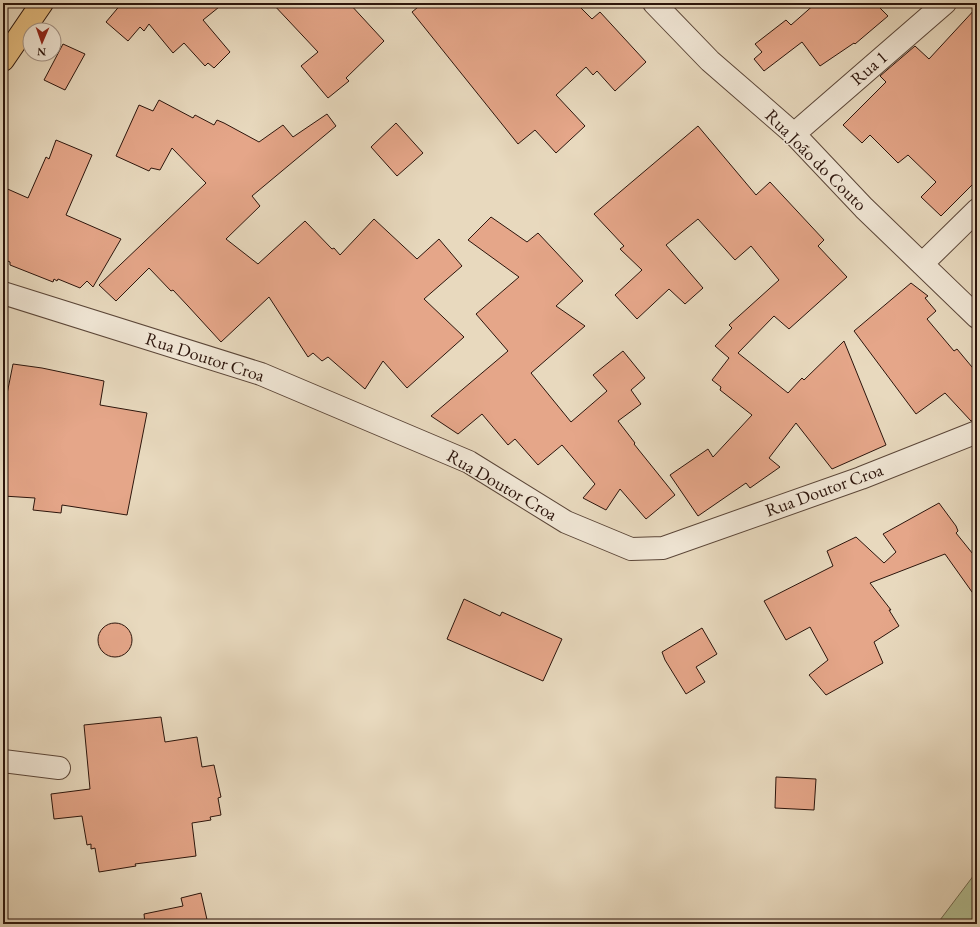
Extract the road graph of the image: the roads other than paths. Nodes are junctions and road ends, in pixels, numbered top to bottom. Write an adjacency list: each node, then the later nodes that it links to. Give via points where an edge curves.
1 (42, 3): 4 (main road)
2 (654, 3): 5 (street, Rua João do Couto, via 710,61)
3 (945, 3): 5 (street, Rua 1)
4 (3, 60)
5 (794, 134): 7 (street, Rua João do Couto, via 864,208)
6 (977, 210): 7 (street)
7 (922, 264): 9 (street, Rua João do Couto)
8 (3, 293): 10 (street, Rua Doutor Croa, via 261,374 469,462 566,522 631,550 663,548)
9 (977, 317)
10 (975, 435)
11 (3, 761): 12 (street)
12 (59, 768)

